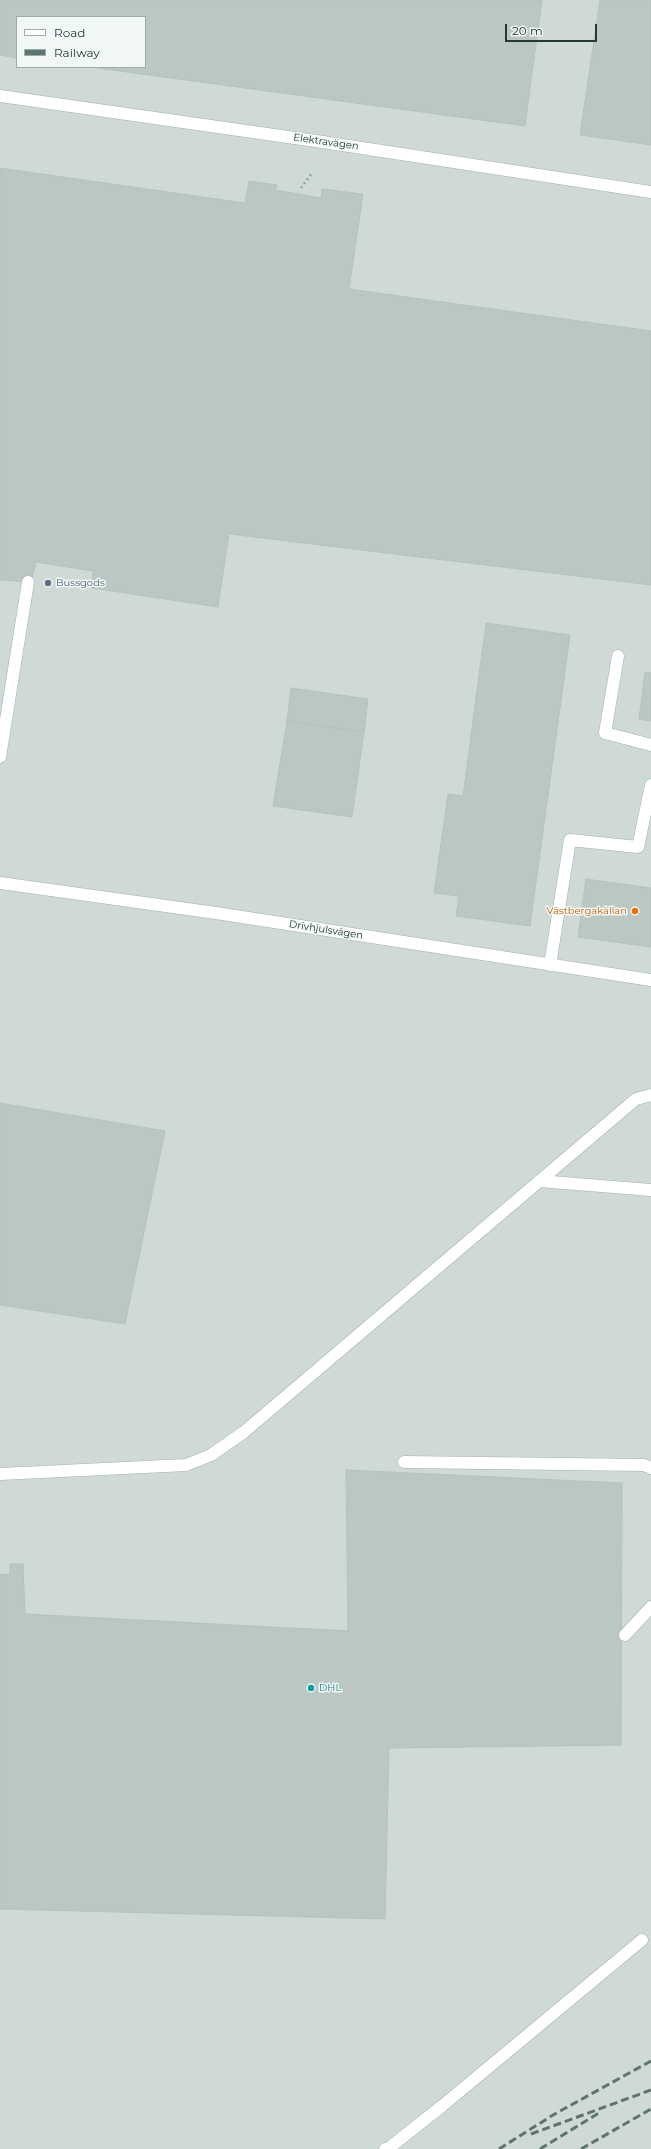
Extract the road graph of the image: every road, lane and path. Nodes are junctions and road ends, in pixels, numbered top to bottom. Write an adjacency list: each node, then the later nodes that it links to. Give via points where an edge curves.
1 (0, 96): 4 (street, Elektravägen)
2 (312, 173): 3 (path)
3 (301, 188)
4 (651, 192)
5 (28, 582): 8 (street)
6 (618, 656): 7 (street, via 605,733)
7 (651, 745)
8 (0, 757)
9 (651, 785): 11 (street, via 638,847 570,840)
10 (0, 883): 11 (street, Drivhjulsvägen, via 216,913)
11 (550, 965): 12 (street, Drivhjulsvägen)
12 (651, 980)
13 (651, 1095): 14 (street, via 636,1099)
14 (539, 1181): 15 (street); 18 (street, via 244,1432 211,1455 186,1465)
15 (651, 1190)
16 (404, 1462): 17 (street, via 644,1465)
17 (651, 1468)
18 (0, 1474)
19 (651, 1607): 20 (street)
20 (625, 1635)
21 (642, 1940): 22 (street, via 442,2106)
22 (385, 2149)

